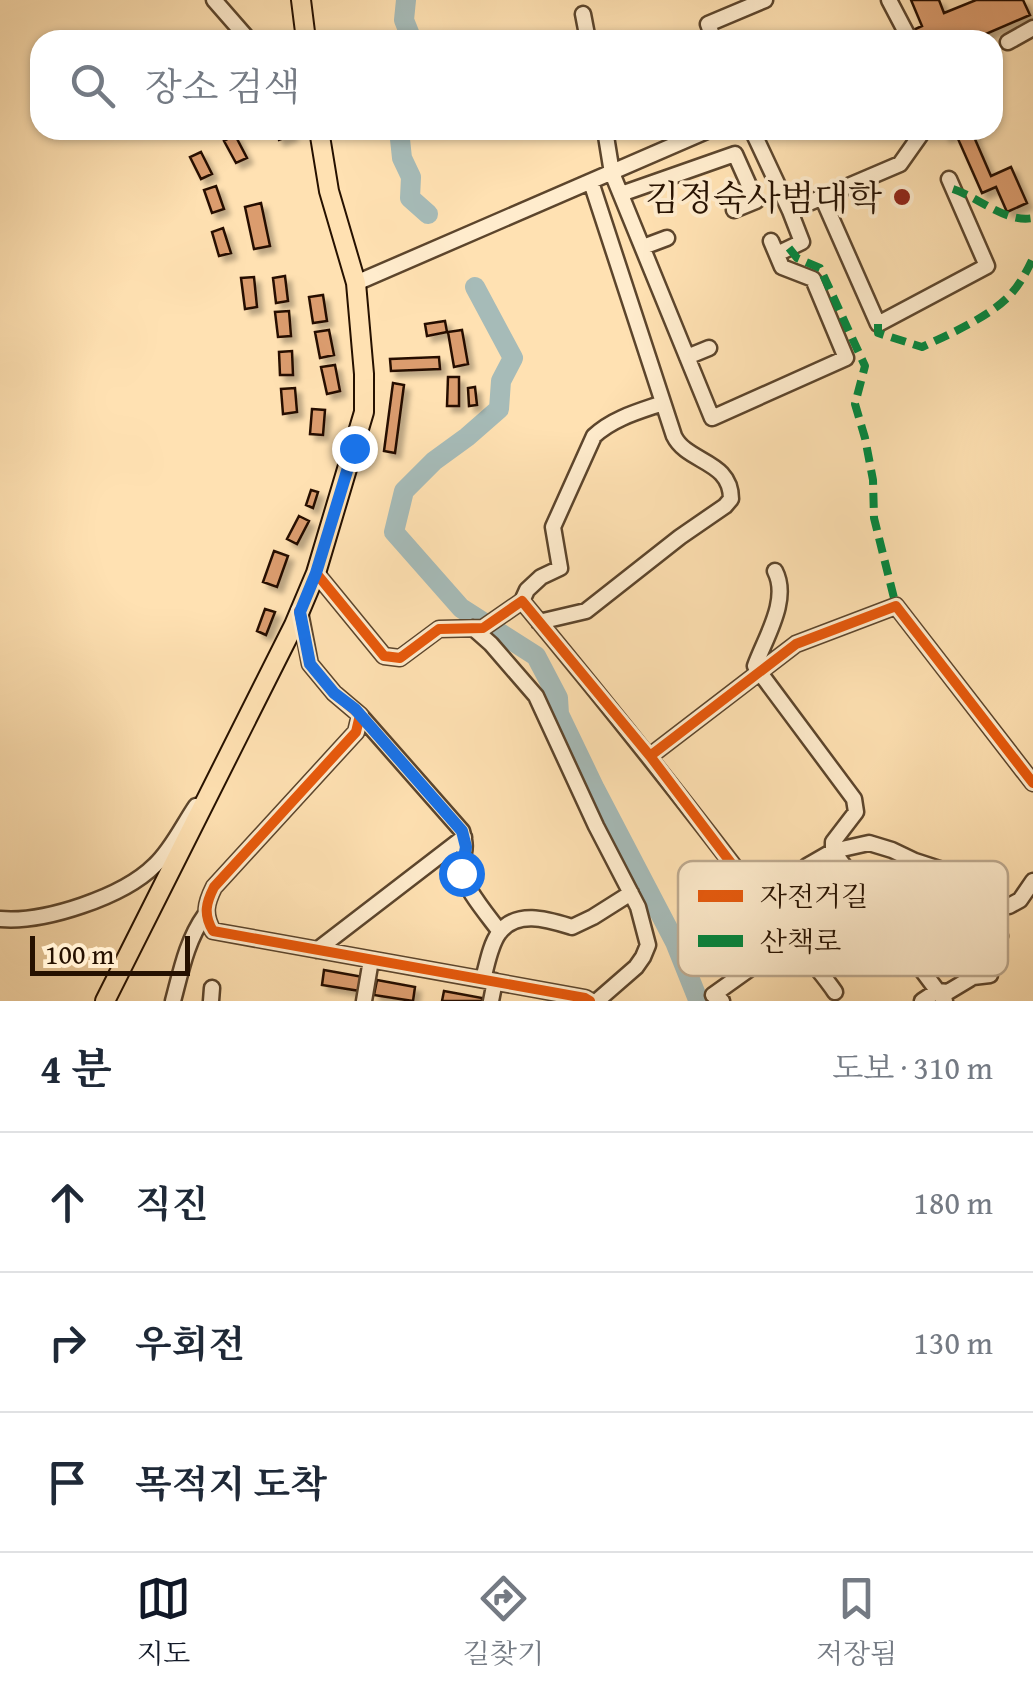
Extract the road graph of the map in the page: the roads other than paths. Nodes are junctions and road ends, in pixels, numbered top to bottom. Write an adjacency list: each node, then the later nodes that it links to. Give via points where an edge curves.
1 (214, 0): 7 (street)
2 (300, 0): 8 (main road)
3 (765, 0): 10 (street, via 708,24)
4 (889, 0): 11 (street)
5 (584, 14): 9 (street)
6 (1033, 28): 12 (street)
7 (240, 30)
8 (304, 30)
9 (586, 30)
10 (710, 30)
11 (905, 30)
12 (1008, 42)
13 (321, 140): 27 (main road)
14 (606, 140): 18 (street)
15 (686, 140): 18 (street)
16 (757, 140): 24 (street)
17 (917, 140): 22 (street, via 900,164)
18 (612, 172): 20 (street); 21 (street)
19 (949, 179): 22 (street, via 988,266 878,324)
20 (591, 182): 27 (street); 30 (street)
21 (621, 194): 23 (street, via 735,154 756,201); 26 (street)
22 (822, 197): 24 (street)
23 (734, 210)
24 (790, 210): 29 (street, via 802,242 774,247 782,267 814,279 846,358 712,418)
25 (668, 238): 26 (street)
26 (643, 247): 29 (street)
27 (356, 284): 32 (main road, via 364,412)
28 (710, 348): 29 (street)
29 (687, 357)
30 (664, 403): 33 (street, via 594,436 553,527 560,568 541,577); 35 (street, via 679,447 711,462 732,488 732,498 586,610)
31 (776, 571): 37 (street, via 778,608 755,666)
32 (316, 573): 34 (main road); 36 (street, via 384,656 400,658 439,628)
33 (522, 601): 35 (street); 36 (street)
34 (300, 612): 38 (street, via 310,664); 40 (main road)
35 (540, 622): 39 (street)
36 (478, 628): 49 (street, via 536,696)
37 (759, 672): 39 (street); 41 (street, via 796,644 896,606); 43 (street, via 854,799 856,812)
38 (360, 715): 42 (street); 51 (street, via 356,732 214,886)
39 (650, 756): 44 (street)
40 (218, 772): 52 (street, via 154,866 124,888 77,908); 62 (main road)
41 (1033, 784)
42 (464, 836): 53 (street, via 461,873); 54 (street)
43 (833, 851): 45 (street); 46 (street); 47 (street, via 869,843)
44 (730, 861)
45 (816, 861)
46 (840, 861)
47 (921, 861)
48 (1033, 881): 50 (street)
49 (630, 893): 53 (street, via 572,927 529,916); 66 (street, via 648,945 636,967)
50 (1008, 906)
51 (205, 915): 54 (street, via 220,934); 63 (street)
52 (0, 919)
53 (500, 932): 59 (street)
54 (318, 950): 55 (street)
55 (371, 960): 59 (street); 64 (street)
56 (740, 976): 67 (street, via 713,995)
57 (824, 976): 60 (street)
58 (982, 976): 61 (street)
59 (489, 980): 65 (street); 66 (street)
60 (834, 992)
61 (941, 996): 68 (street)
62 (105, 1001)
63 (174, 1001)
64 (364, 1001)
65 (491, 1001)
66 (594, 1001)
67 (722, 1001)
68 (922, 1001)

